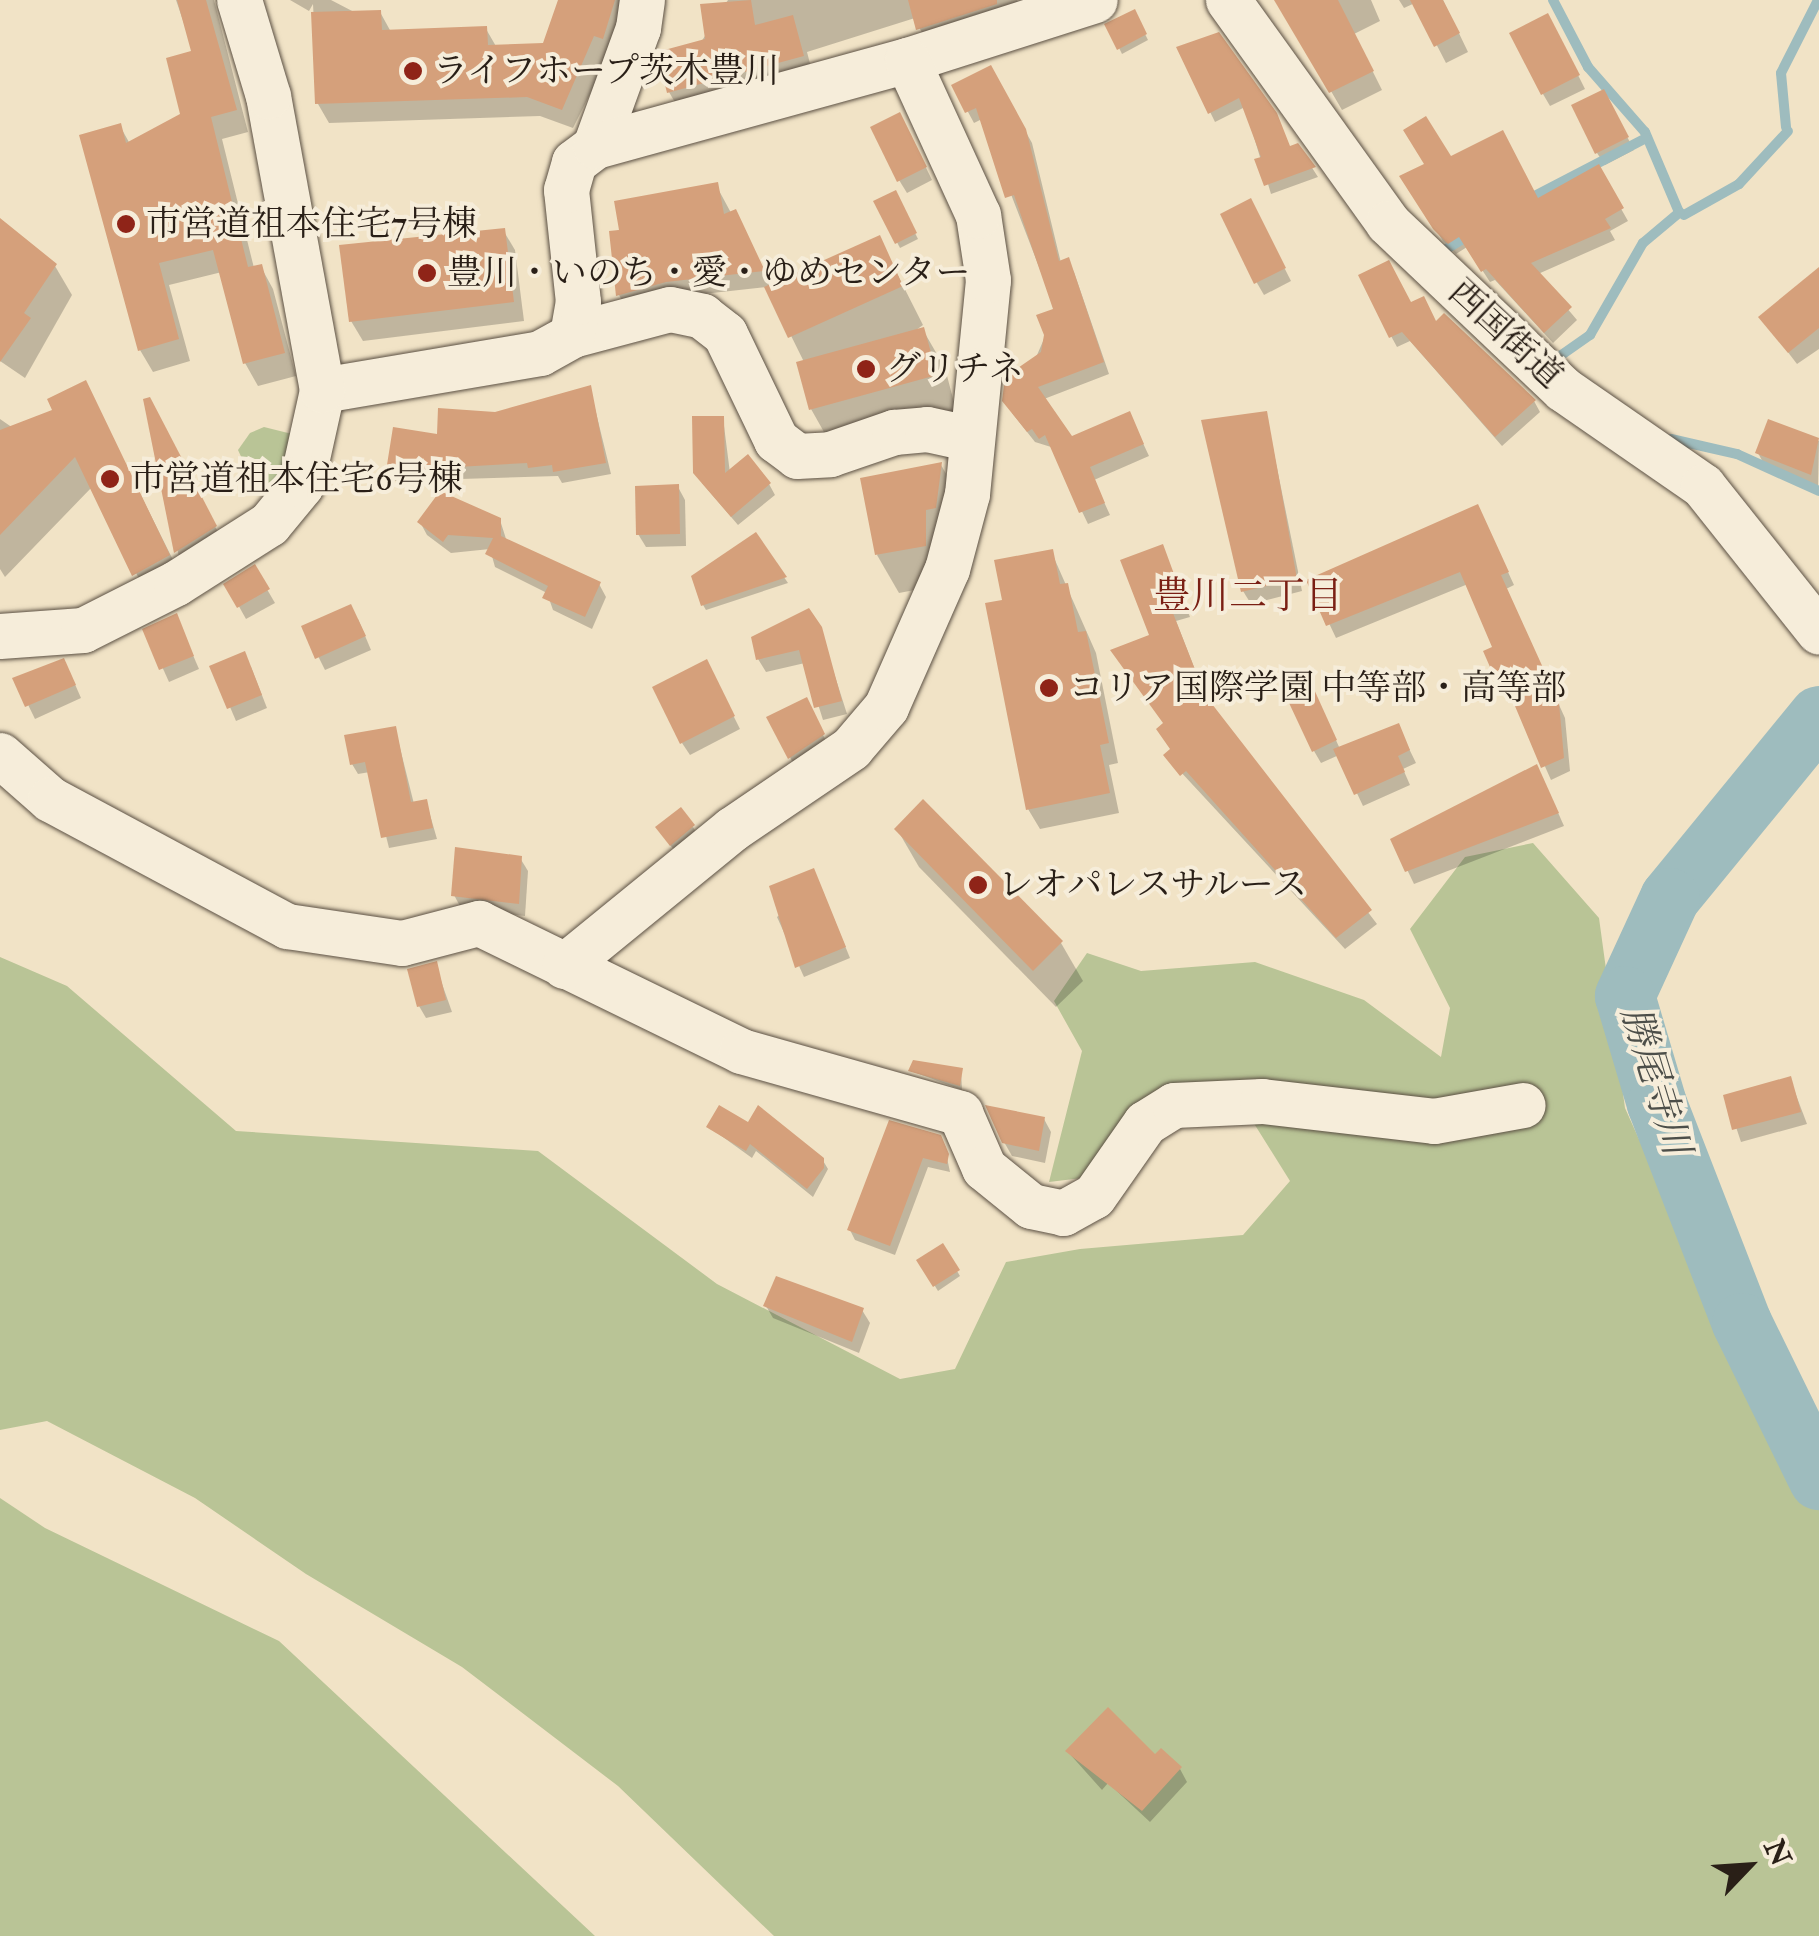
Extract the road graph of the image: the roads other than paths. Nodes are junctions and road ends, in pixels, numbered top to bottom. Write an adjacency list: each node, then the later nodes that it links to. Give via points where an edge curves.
1 (239, 0): 8 (street, via 268,96)
2 (642, 0): 6 (street)
3 (1096, 0): 5 (street)
4 (1228, 0): 10 (street, 西国街道, via 1388,223 1563,389 1703,486)
5 (907, 60): 6 (street); 9 (street, via 978,216 988,280)
6 (595, 146): 7 (street, via 574,162 566,190 578,302)
7 (572, 335): 8 (street, via 540,353); 9 (street, via 670,309 702,316 725,334 776,440 797,456 830,454 894,432 928,429)
8 (322, 390): 11 (street, via 301,484 269,524 176,584 83,630)
9 (968, 438): 13 (street, via 968,494 947,569 886,707 852,748 732,829)
10 (1818, 631)
11 (0, 636)
12 (0, 755): 13 (street, via 50,799 288,926 402,943 479,923)
13 (564, 966): 14 (street, via 742,1050 960,1112 984,1168 1032,1206 1063,1213 1094,1196 1144,1124 1174,1105 1262,1101 1434,1122)
14 (1523, 1105)

